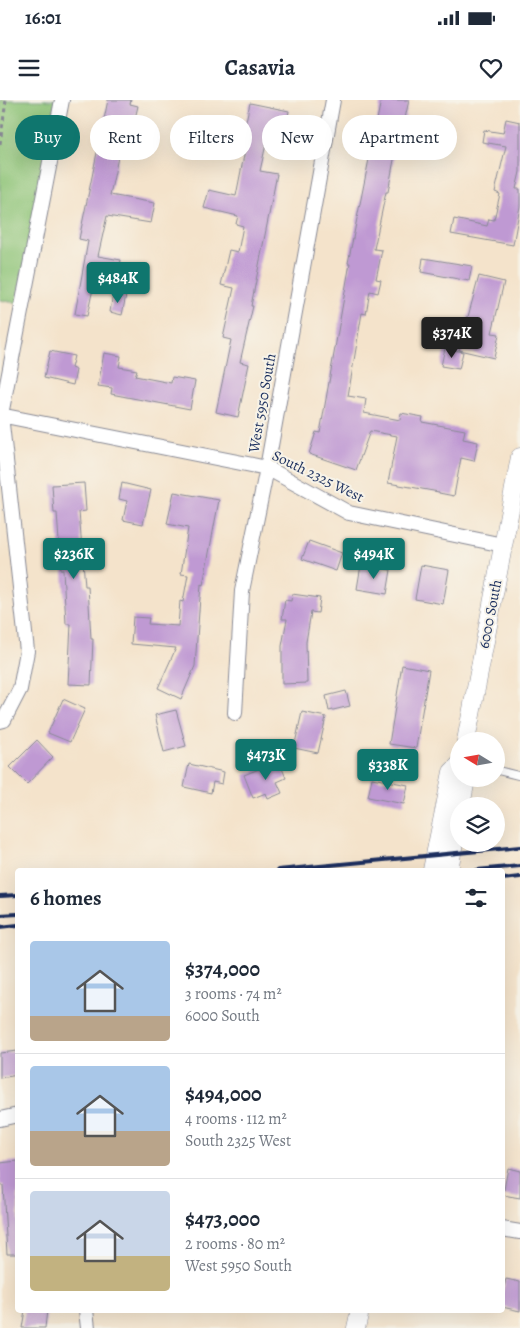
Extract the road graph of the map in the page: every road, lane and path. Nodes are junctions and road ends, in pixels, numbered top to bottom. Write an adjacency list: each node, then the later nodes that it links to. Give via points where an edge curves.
1 (6, 100): 4 (path)
2 (62, 100): 5 (street)
3 (333, 100): 7 (street, West 5950 South)
4 (0, 144)
5 (1, 415): 7 (street, South 2325 West); 10 (street, via 27,651 20,689)
6 (520, 457): 8 (street, 6000 South)
7 (267, 468): 8 (street, South 2325 West, via 349,513); 9 (street, West 5950 South, via 242,591)
8 (503, 545): 11 (street, 6000 South)
9 (235, 713)
10 (2, 720)
11 (468, 732)
12 (505, 772): 13 (lane)
13 (520, 776)
14 (450, 782): 16 (street)
15 (452, 852): 17 (street)
16 (432, 868)
17 (448, 868)
18 (15, 1116): 19 (street)
19 (0, 1119)
20 (505, 1230): 21 (street)
21 (520, 1232)
22 (86, 1313): 24 (street)
23 (359, 1313): 25 (street)
24 (88, 1328)
25 (356, 1328)

